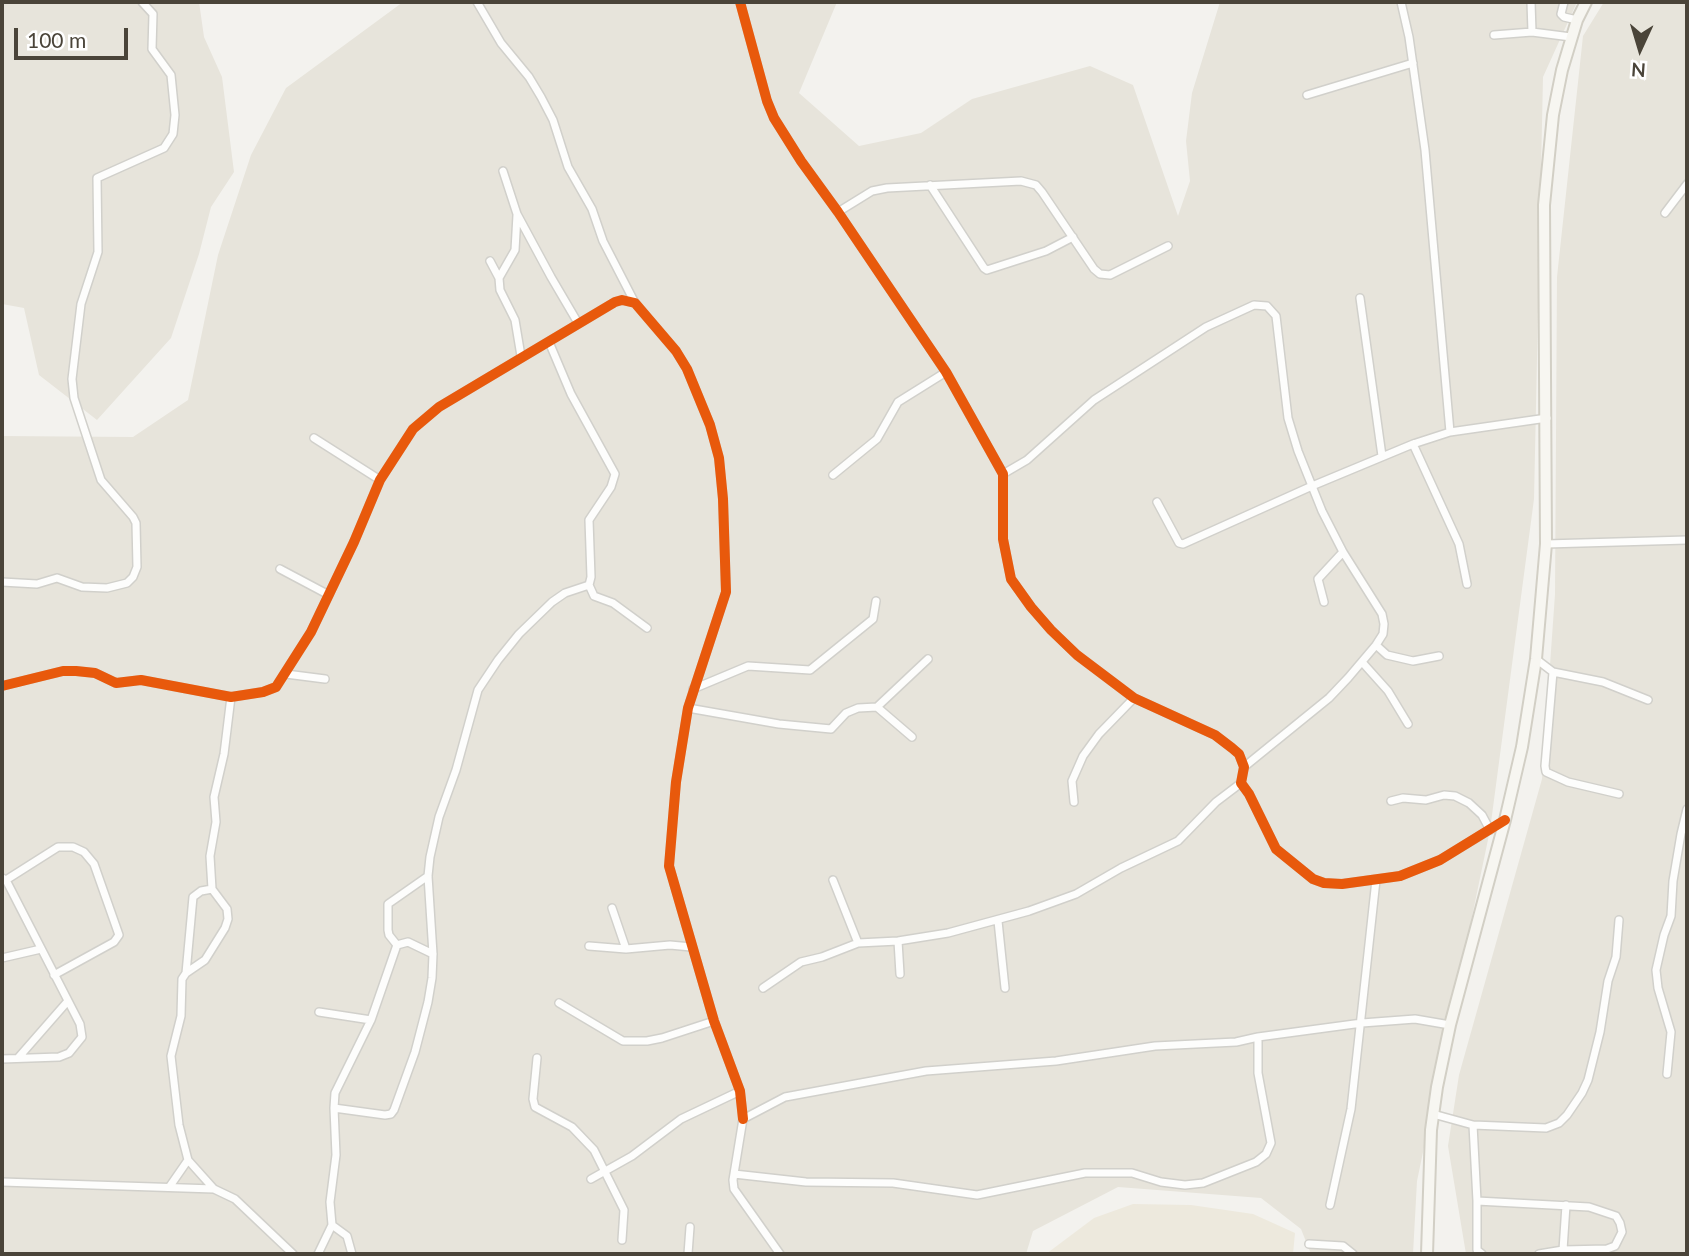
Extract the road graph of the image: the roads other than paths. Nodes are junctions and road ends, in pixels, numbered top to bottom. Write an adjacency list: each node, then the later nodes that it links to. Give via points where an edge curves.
1 (142, 2): 44 (street, via 153,14 152,49 171,75 173,134 164,148 97,178 98,252 81,304 72,379 101,480 136,523 137,567 127,583 107,588 82,587 57,578 37,584)
2 (477, 2): 25 (street, via 541,97 568,167)
3 (740, 2): 17 (street, via 770,109)
4 (1401, 2): 12 (street)
5 (1531, 2): 9 (street)
6 (1564, 2): 8 (street, via 1561,14)
7 (1587, 2): 8 (street)
8 (1577, 20): 11 (street)
9 (1532, 32): 10 (street); 11 (street)
10 (1494, 35)
11 (1571, 37): 30 (street, via 1553,115 1544,205)
12 (1413, 63): 13 (street); 31 (street)
13 (1307, 95)
14 (503, 171): 19 (street)
15 (1687, 184): 18 (street)
16 (930, 185): 17 (street, via 879,189); 20 (street, via 1028,182 1042,192); 20 (street, via 987,270)
17 (838, 212): 29 (street)
18 (1665, 213)
19 (517, 214): 23 (street, via 515,250); 26 (street)
20 (1073, 237): 21 (street, via 1103,275)
21 (1168, 246)
22 (490, 261): 23 (street)
23 (499, 278): 28 (street, via 517,328)
24 (1360, 298): 34 (street)
25 (635, 303): 26 (street, via 615,302); 60 (street, via 687,369 719,458 726,592)
26 (578, 323): 27 (street)
27 (549, 342): 28 (street); 46 (street, via 571,394 615,474 589,520)
28 (521, 356): 37 (street, via 419,423)
29 (946, 372): 35 (street); 36 (street, via 898,402 877,439)
30 (1547, 418): 31 (street); 41 (street)
31 (1450, 432): 33 (street)
32 (314, 438): 37 (street)
33 (1413, 444): 34 (street); 45 (street, via 1459,544)
34 (1382, 456): 38 (street)
35 (1003, 474): 38 (street, via 1027,460 1108,390 1206,327 1254,305 1267,306 1276,316 1288,418); 62 (street, via 1005,553 1016,588 1077,655)
36 (833, 475)
37 (380, 480): 47 (street)
38 (1312, 486): 39 (street, via 1183,544); 42 (street)
39 (1157, 502)
40 (1687, 540): 41 (street)
41 (1546, 544): 54 (street)
42 (1343, 552): 49 (street, via 1318,579); 51 (street, via 1382,614 1383,634)
43 (280, 569): 47 (street)
44 (2, 582)
45 (1467, 584)
46 (589, 585): 50 (street, via 594,596); 76 (street, via 565,593 519,634 478,690 439,817)
47 (329, 595): 57 (street)
48 (876, 601): 60 (street, via 873,619 810,670 748,666)
49 (1324, 602)
50 (646, 628)
51 (1376, 645): 52 (street, via 1387,655 1413,661); 55 (street)
52 (1438, 656)
53 (928, 659): 64 (street)
54 (1536, 659): 56 (street); 74 (street)
55 (1362, 662): 66 (street, via 1388,691); 68 (street, via 1329,698)
56 (1553, 672): 63 (street, via 1603,682); 70 (street, via 1546,772 1567,782)
57 (286, 674): 58 (street); 61 (street, via 272,689)
58 (325, 679)
59 (2, 686): 61 (street, via 76,671 95,673 116,683 141,680)
60 (693, 689): 65 (street)
61 (231, 696): 80 (street, via 214,797)
62 (1134, 698): 68 (street, via 1215,735 1239,754); 72 (street, via 1083,756 1072,781)
63 (1648, 700)
64 (877, 706): 65 (street, via 852,710 827,730); 67 (street)
65 (688, 708): 88 (street, via 668,857)
66 (1408, 724)
67 (912, 737)
68 (1244, 767): 69 (street)
69 (1241, 783): 79 (street, via 1276,849 1301,870 1324,883); 83 (street, via 1169,847 1076,894)
70 (1619, 794)
71 (1391, 801): 75 (street, via 1455,796 1469,803)
72 (1074, 802)
73 (1687, 809): 110 (street, via 1671,916 1656,970 1671,1032)
74 (1505, 820): 75 (street); 104 (street)
75 (1490, 830): 79 (street, via 1421,869)
76 (428, 876): 86 (street, via 388,904 389,935); 91 (street)
77 (4, 879): 89 (street); 95 (street, via 58,847 84,852 94,864 119,935)
78 (833, 880): 85 (street)
79 (1376, 880): 103 (street)
80 (212, 889): 93 (street, via 193,897); 93 (street, via 227,909 228,919 205,960)
81 (612, 908): 90 (street)
82 (1619, 920): 115 (street, via 1614,968 1583,1093 1559,1123 1546,1128)
83 (999, 921): 84 (street); 97 (street)
84 (898, 941): 85 (street); 94 (street)
85 (858, 943): 96 (street, via 801,962)
86 (397, 945): 91 (street, via 408,942); 101 (street)
87 (589, 946): 90 (street)
88 (691, 947): 90 (street); 102 (street)
89 (41, 949): 92 (street); 95 (street)
90 (626, 949)
91 (433, 954): 112 (street, via 428,1002 393,1113)
92 (2, 958)
93 (186, 973): 116 (street, via 172,1056 179,1125)
94 (900, 974)
95 (54, 975): 98 (street)
96 (763, 988)
97 (1006, 988)
98 (67, 1002): 106 (street); 106 (street, via 82,1031 77,1045 59,1057)
99 (559, 1003): 102 (street, via 623,1041 655,1040)
100 (319, 1012): 101 (street)
101 (371, 1020): 112 (street, via 335,1093)
102 (714, 1021): 111 (street)
103 (1362, 1023): 104 (street, via 1415,1019); 105 (street); 124 (street, via 1351,1109)
104 (1450, 1025): 113 (street)
105 (1258, 1037): 114 (street, via 897,1074 785,1097); 118 (street, via 1258,1073 1271,1143 1256,1162 1203,1183 1161,1182 1132,1173 1085,1173 977,1195 893,1183 806,1182)
106 (19, 1058): 108 (street)
107 (537, 1058): 117 (street, via 535,1107 580,1133)
108 (4, 1059): 109 (street)
109 (2, 1067)
110 (1667, 1074)
111 (740, 1091): 114 (street); 117 (street, via 681,1119)
112 (334, 1108): 126 (street, via 337,1155 330,1202)
113 (1433, 1114): 115 (street); 131 (street)
114 (743, 1119): 118 (street)
115 (1473, 1125): 123 (street)
116 (188, 1160): 121 (street); 122 (street)
117 (607, 1171): 119 (street); 128 (street, via 624,1210)
118 (734, 1174): 136 (street, via 734,1189)
119 (591, 1179)
120 (2, 1182): 121 (street)
121 (170, 1186): 122 (street)
122 (214, 1189): 132 (street, via 234,1199)
123 (1477, 1201): 125 (street); 138 (street, via 1477,1250)
124 (1330, 1205)
125 (1566, 1205): 130 (street); 130 (street, via 1616,1216 1622,1232 1615,1246 1607,1249)
126 (332, 1225): 133 (street); 134 (street, via 347,1236)
127 (690, 1227): 135 (street)
128 (622, 1240)
129 (1309, 1244): 137 (street, via 1343,1246)
130 (1563, 1250): 139 (street)
131 (1428, 1251)
132 (293, 1254)
133 (318, 1254)
134 (352, 1254)
135 (688, 1254)
136 (780, 1254)
137 (1353, 1254)
138 (1482, 1254)
139 (1539, 1254)

